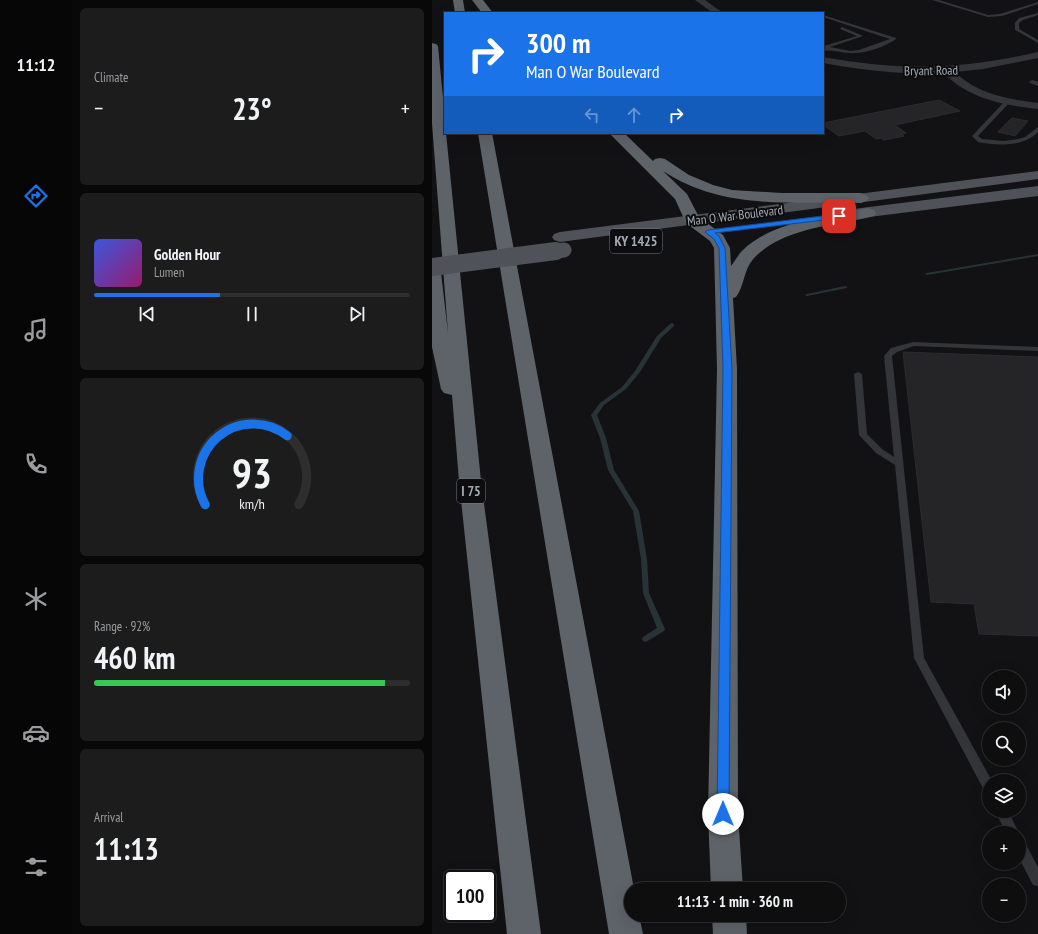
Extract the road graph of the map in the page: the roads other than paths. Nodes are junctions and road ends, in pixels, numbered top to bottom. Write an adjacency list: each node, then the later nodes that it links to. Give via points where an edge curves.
1 (458, 0): 6 (highway)
2 (477, 0): 7 (highway)
3 (699, 0): 8 (street)
4 (934, 0): 5 (lane, via 988,16)
5 (1038, 3)
6 (460, 12)
7 (487, 12)
8 (717, 12)
9 (1038, 14): 12 (lane, via 1021,19 1017,23 1017,30)
10 (824, 16): 11 (lane)
11 (843, 22): 14 (lane, via 836,26 861,36); 14 (lane, via 894,39 853,52)
12 (1037, 42)
13 (432, 46): 39 (highway, I 75)
14 (825, 48)
15 (1038, 56): 17 (street, Bryant Road)
16 (824, 60): 17 (street, Bryant Road, via 869,68)
17 (948, 71): 20 (street, via 954,79 970,88)
18 (1032, 82): 19 (lane)
19 (1038, 84)
20 (1008, 101): 21 (street); 22 (lane, via 975,136 980,141 1022,141 1033,136)
21 (1038, 106)
22 (1038, 129)
23 (485, 134): 46 (highway)
24 (617, 134): 29 (highway, via 682,197)
25 (625, 134): 28 (highway, via 670,170 716,190 779,199 835,197)
26 (1038, 175): 28 (main road, Man O War Boulevard / KY 1425, via 906,192)
27 (1038, 191): 28 (main road, Man O War Boulevard / KY 1425, via 918,207)
28 (864, 205): 29 (main road, Man O War Boulevard / KY 1425); 30 (main road, Man O War Boulevard / KY 1425); 35 (highway, via 768,239 749,252 737,267)
29 (692, 220): 30 (highway); 31 (main road, Man O War Boulevard / KY 1425)
30 (708, 232): 31 (main road, Man O War Boulevard / KY 1425); 35 (highway, via 717,238 722,248)
31 (562, 244): 32 (main road, Man O War Boulevard / KY 1425); 34 (main road, Man O War Boulevard / KY 1425, bridge)
32 (432, 254)
33 (432, 264): 39 (highway, via 438,332)
34 (432, 267)
35 (725, 314): 43 (highway, via 728,369 723,814)
36 (1038, 349): 38 (lane, via 913,344 894,350 888,356)
37 (858, 374): 38 (lane, via 863,435 879,451)
38 (899, 464): 40 (lane, via 920,658)
39 (470, 481): 45 (highway, I 75)
40 (982, 775)
41 (1026, 858): 42 (lane)
42 (1038, 880)
43 (727, 882)
44 (729, 922): 47 (highway)
45 (524, 934)
46 (626, 934)
47 (730, 934)

